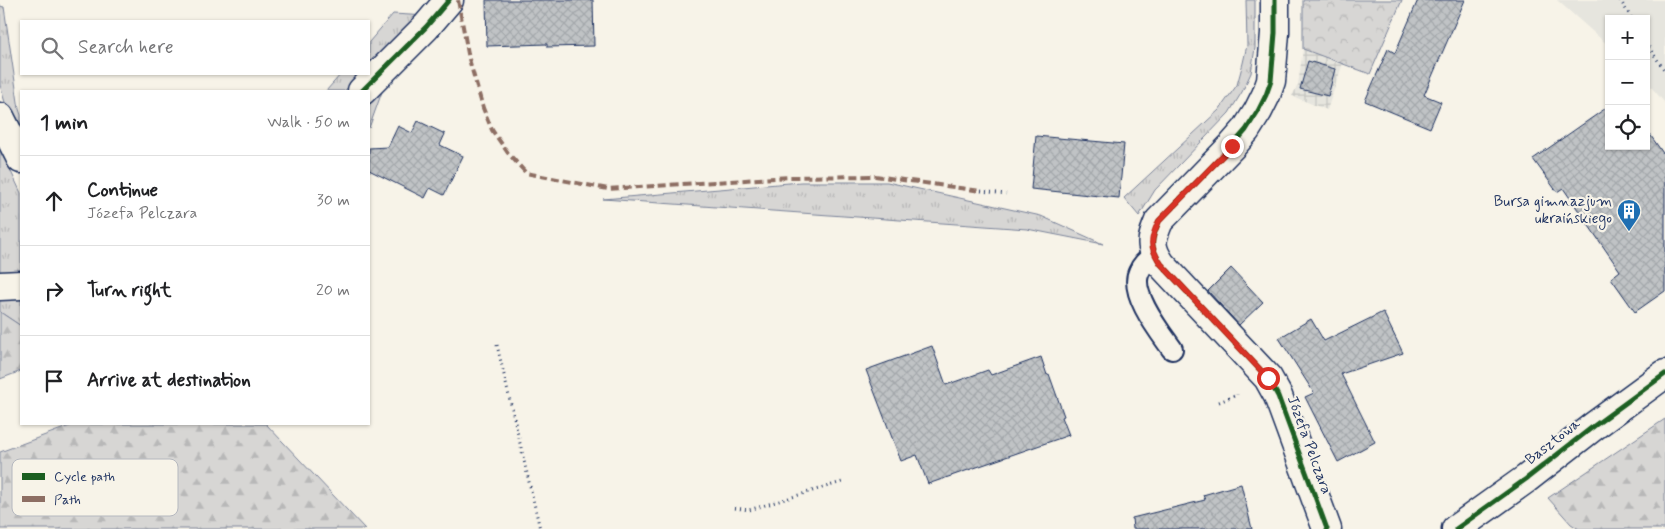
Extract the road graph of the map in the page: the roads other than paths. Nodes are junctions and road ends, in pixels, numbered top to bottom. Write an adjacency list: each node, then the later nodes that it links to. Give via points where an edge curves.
1 (449, 0): 3 (street)
2 (1275, 0): 6 (street, via 1271,80 1266,95 1246,130 1159,221)
3 (363, 90)
4 (0, 118): 5 (street)
5 (20, 157)
6 (1154, 245): 9 (lane, via 1138,274 1138,293 1155,326); 11 (street, Józefa Pelczara, via 1161,264 1268,378 1278,396)
7 (20, 285): 8 (street)
8 (0, 286)
9 (1172, 349)
10 (1665, 374): 12 (street, Basztowa)
11 (1327, 529)
12 (1456, 529)

